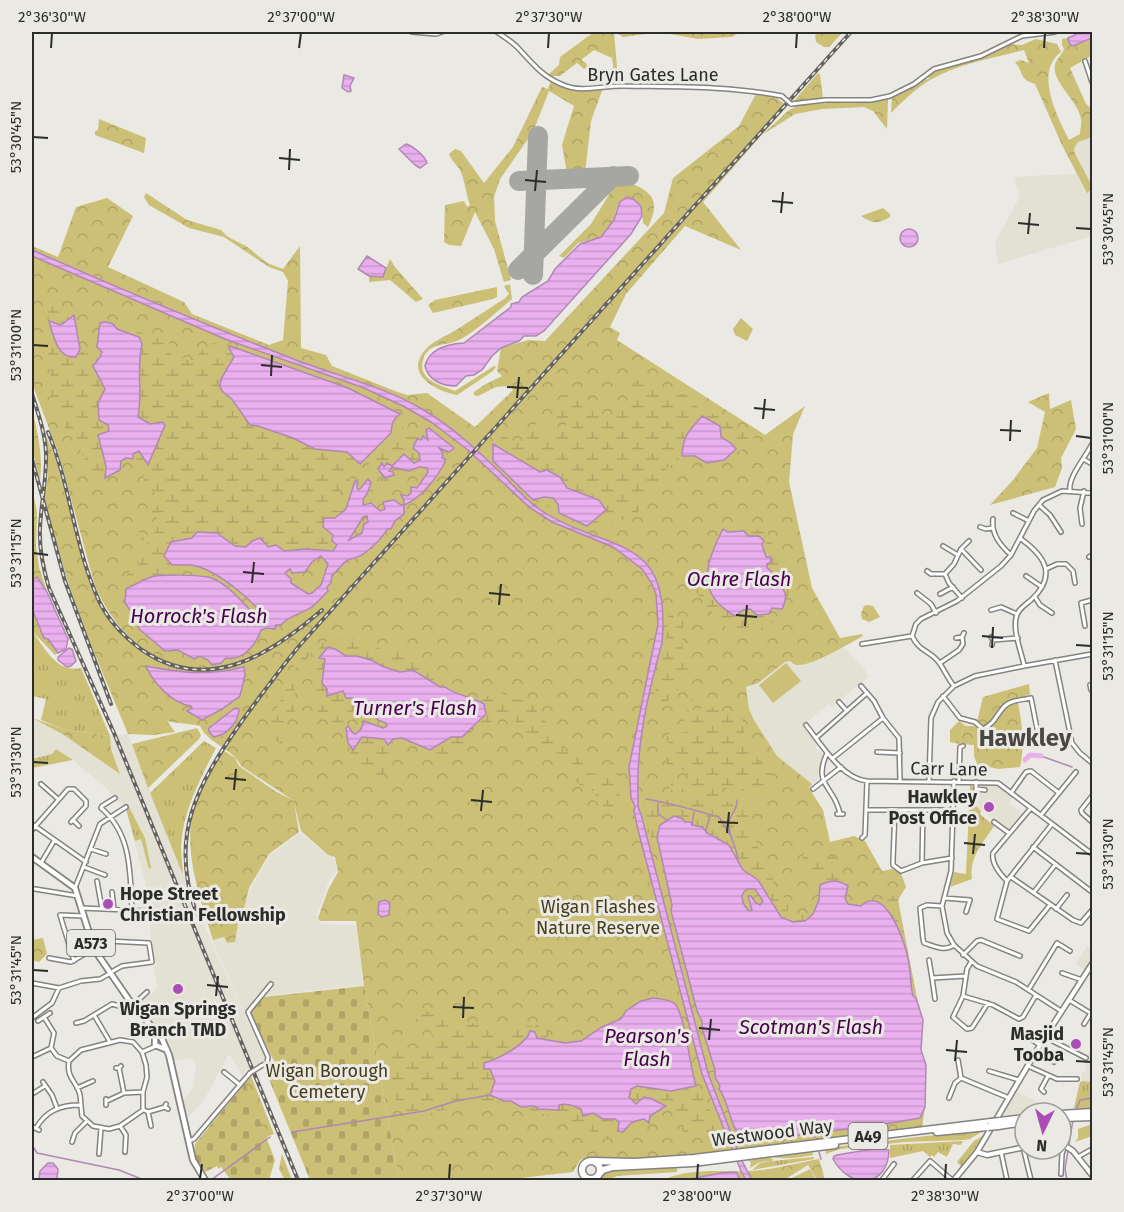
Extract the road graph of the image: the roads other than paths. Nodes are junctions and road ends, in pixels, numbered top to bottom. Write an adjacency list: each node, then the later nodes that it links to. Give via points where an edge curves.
1 (412, 32): 2 (street)
2 (442, 32)
3 (497, 32): 4 (street, Bryn Gates Lane, bridge, via 518,47 536,69 572,88 621,85 748,90 782,96 791,104 881,99 914,84 934,69 981,56 1022,36)
4 (1055, 32)
5 (1085, 61): 7 (street)
6 (1092, 64): 7 (street)
7 (1088, 67): 8 (street)
8 (1092, 82)
9 (1092, 444): 10 (street)
10 (1085, 460): 11 (street); 12 (street, via 1071,477)
11 (1092, 464)
12 (1070, 490): 13 (street); 15 (street, via 1056,492)
13 (1084, 491): 14 (street); 19 (street, via 1080,507)
14 (1092, 493)
15 (1039, 505): 18 (street); 22 (street)
16 (1013, 513): 18 (street)
17 (993, 519): 21 (street)
18 (1029, 520): 23 (street)
19 (1082, 524)
20 (980, 527): 21 (street)
21 (992, 528): 30 (street)
22 (1060, 532)
23 (1021, 539): 30 (street); 31 (street, via 1034,549)
24 (962, 540): 26 (street)
25 (969, 541): 26 (street)
26 (966, 544): 28 (street)
27 (943, 546): 29 (street)
28 (961, 549): 29 (street); 32 (street)
29 (958, 555): 34 (street)
30 (1011, 555): 42 (street)
31 (1046, 569): 36 (street, via 1066,564 1073,571); 38 (street)
32 (981, 570)
33 (927, 571): 34 (street)
34 (945, 574): 37 (street)
35 (1026, 576): 38 (street)
36 (1074, 583)
37 (953, 587): 40 (street); 42 (street)
38 (1042, 587): 41 (street)
39 (920, 594): 45 (street)
40 (940, 594)
41 (1035, 597): 46 (street); 47 (street)
42 (962, 598): 45 (street)
43 (1092, 600): 48 (street, via 1081,603)
44 (991, 610): 47 (street, via 1001,607)
45 (936, 612): 49 (street, via 921,619)
46 (1052, 613)
47 (1017, 614): 51 (street)
48 (1085, 626)
49 (912, 636): 52 (street); 56 (street, via 920,648)
50 (956, 638): 56 (street, via 963,635 963,644)
51 (1018, 638): 53 (street, via 992,638); 57 (street)
52 (862, 644)
53 (992, 645)
54 (1092, 654): 55 (street)
55 (1055, 660): 57 (street); 76 (street, via 1072,743)
56 (940, 663): 59 (street)
57 (1024, 666): 59 (street, via 975,676)
58 (861, 686): 60 (street)
59 (954, 686): 61 (street)
60 (867, 693): 63 (street); 64 (street)
61 (943, 696): 67 (street, via 960,718 983,729 1007,705 1031,698); 81 (street, via 931,722)
62 (839, 702): 63 (street)
63 (847, 711): 66 (street)
64 (883, 718): 73 (street, via 899,738); 75 (street)
65 (806, 725): 66 (street, Carr Lane)
66 (816, 738): 71 (street, Carr Lane)
67 (1039, 739): 68 (street); 69 (street)
68 (1030, 741)
69 (1044, 744)
70 (963, 746): 83 (street)
71 (828, 752): 75 (street, Carr Lane); 84 (street)
72 (879, 753): 73 (street)
73 (900, 753): 80 (street)
74 (1092, 755): 76 (street)
75 (833, 758): 77 (street, Carr Lane)
76 (1091, 761)
77 (841, 767): 79 (street, Carr Lane, via 852,778); 84 (street)
78 (1076, 772): 90 (street)
79 (867, 781): 80 (street, Carr Lane); 96 (street)
80 (900, 781): 81 (street, Carr Lane)
81 (929, 781): 82 (street, Carr Lane)
82 (954, 781): 83 (street, Carr Lane); 99 (street)
83 (959, 781): 85 (street, Carr Lane)
84 (823, 782): 87 (street); 100 (street)
85 (976, 782): 88 (street, via 976,789); 89 (street, Carr Lane, via 998,783)
86 (41, 784): 93 (street)
87 (813, 789)
88 (985, 790)
89 (1011, 793): 90 (street, via 1026,772 1031,771); 95 (street, Carr Lane)
90 (1059, 793): 101 (street)
91 (1092, 796): 104 (street, via 1081,810)
92 (115, 798): 102 (street, via 101,807)
93 (58, 799): 106 (street, via 68,789 74,789 86,801 72,821); 107 (street)
94 (126, 807): 102 (street)
95 (1031, 808): 101 (street, Carr Lane); 108 (street)
96 (866, 810): 97 (street); 109 (street)
97 (895, 810): 98 (street); 119 (street, via 893,865 901,871)
98 (923, 810): 99 (street); 119 (street)
99 (953, 810): 116 (street)
100 (840, 814)
101 (1041, 815): 105 (street, Carr Lane)
102 (111, 817): 112 (street, via 100,824); 140 (street, via 121,831 130,867)
103 (994, 822): 108 (street)
104 (1092, 822)
105 (1052, 824): 111 (street); 114 (street, Carr Lane)
106 (79, 826)
107 (32, 827): 110 (street)
108 (1009, 833): 125 (street, via 992,857)
109 (862, 838)
110 (54, 841): 117 (street); 118 (street)
111 (1033, 848): 120 (street); 123 (street)
112 (91, 849): 113 (street); 117 (street)
113 (106, 854)
114 (1092, 855)
115 (32, 857): 118 (main road)
116 (951, 858): 119 (street); 133 (street)
117 (86, 862): 121 (street)
118 (40, 863): 126 (main road)
119 (922, 863)
120 (1055, 865): 129 (street); 130 (street)
121 (84, 867): 122 (street); 126 (street)
122 (105, 874)
123 (1011, 877): 125 (street); 129 (street)
124 (97, 881): 137 (street)
125 (1006, 881): 134 (street, via 996,915 999,922 1029,932)
126 (75, 888): 132 (main road, A573)
127 (35, 889): 132 (street)
128 (112, 892): 138 (street)
129 (1034, 892): 134 (street)
130 (1092, 892)
131 (1067, 895): 139 (street)
132 (78, 896): 136 (main road, A573)
133 (944, 898): 135 (street); 143 (street, via 970,898)
134 (1050, 905): 139 (street)
135 (942, 906): 145 (street, via 945,927); 145 (street, via 920,908 924,943 942,949)
136 (81, 908): 137 (street); 144 (main road, A573)
137 (102, 909): 138 (street)
138 (114, 909): 140 (street)
139 (1056, 909): 141 (street, via 1081,923)
140 (132, 910): 142 (street)
141 (1092, 910)
142 (150, 911)
143 (966, 912)
144 (84, 916): 146 (main road, A573); 152 (street, via 60,915)
145 (954, 945): 148 (street)
146 (94, 949): 152 (street); 155 (main road, A573); 155 (street, via 106,941 149,943 152,962 122,966)
147 (1070, 951): 163 (street, via 1057,943)
148 (963, 955): 149 (street, via 981,940); 153 (street)
149 (1020, 956)
150 (49, 958): 152 (street)
151 (929, 960): 158 (street)
152 (74, 961)
153 (971, 962): 157 (street); 163 (street)
154 (1092, 964): 159 (main road)
155 (114, 971): 162 (street, via 100,979); 172 (main road, A573)
156 (1062, 973): 159 (street)
157 (966, 976): 158 (street); 166 (street)
158 (932, 978): 168 (street)
159 (1082, 980): 169 (main road)
160 (32, 983): 162 (street)
161 (271, 984): 205 (street, bridge, via 248,1012 268,1057 267,1063)
162 (59, 988): 179 (street, via 52,1003)
163 (1029, 989): 165 (street)
164 (147, 992): 172 (street)
165 (1036, 995): 170 (street, via 1020,1019); 174 (street)
166 (963, 996): 170 (street); 170 (street, via 953,1017 967,1029 972,1028)
167 (111, 999): 171 (street)
168 (935, 999)
169 (1069, 1000): 174 (main road); 176 (street)
170 (988, 1003)
171 (112, 1004): 173 (street); 177 (street)
172 (133, 1005): 186 (main road, A573)
173 (124, 1010)
174 (1062, 1011): 184 (main road)
175 (50, 1013): 178 (street)
176 (1092, 1013): 182 (street)
177 (94, 1015): 181 (street); 185 (street)
178 (44, 1017): 180 (street); 188 (street, via 54,1033)
179 (32, 1018)
180 (38, 1021)
181 (79, 1024)
182 (1084, 1024)
183 (1026, 1036): 187 (street)
184 (1046, 1036): 187 (main road); 192 (street)
185 (110, 1042): 189 (street, via 129,1040); 194 (street, via 81,1050)
186 (158, 1043): 189 (street); 227 (main road, A573, via 169,1055)
187 (1040, 1045): 190 (main road)
188 (51, 1048): 191 (street); 194 (street)
189 (142, 1052): 208 (street, via 147,1074)
190 (1036, 1052): 195 (street); 196 (main road)
191 (32, 1057)
192 (1086, 1058)
193 (958, 1060): 201 (street)
194 (69, 1061): 206 (street, via 69,1075)
195 (1054, 1062)
196 (1028, 1066): 200 (street); 204 (main road)
197 (119, 1067): 209 (street)
198 (989, 1071): 204 (street)
199 (224, 1072): 205 (street)
200 (1048, 1076): 202 (street); 207 (street)
201 (961, 1078): 211 (street); 212 (street)
202 (1077, 1079)
203 (91, 1080): 206 (street)
204 (1019, 1080): 212 (main road)
205 (240, 1085): 227 (street, via 195,1139)
206 (78, 1088): 214 (street)
207 (1041, 1090)
208 (143, 1092): 209 (street); 217 (street)
209 (124, 1093): 213 (street)
210 (32, 1094): 216 (street, via 44,1084)
211 (949, 1095)
212 (1009, 1098): 233 (main road)
213 (106, 1102)
214 (80, 1104): 216 (street); 222 (street)
215 (166, 1107): 218 (street)
216 (57, 1108): 225 (street)
217 (143, 1110): 218 (street); 223 (street)
218 (148, 1112): 224 (street)
219 (1092, 1114): 220 (highway)
220 (1073, 1115)
221 (1013, 1121): 236 (highway, Westwood Way / A49, bridge)
222 (86, 1122): 226 (street); 228 (street)
223 (120, 1126): 226 (street); 229 (street, via 126,1135)
224 (151, 1126)
225 (36, 1128)
226 (101, 1128): 232 (street)
227 (189, 1141): 248 (main road, A573, via 193,1160)
228 (72, 1142)
229 (127, 1149)
230 (1013, 1149): 234 (main road)
231 (1092, 1149): 238 (street)
232 (100, 1151)
233 (977, 1152): 234 (main road); 251 (main road)
234 (1001, 1152): 252 (street)
235 (1073, 1152): 238 (main road)
236 (727, 1156): 239 (highway, Westwood Way / A49); 246 (highway, Westwood Way / A49, via 666,1165 613,1167)
237 (933, 1157): 240 (street)
238 (1078, 1157): 245 (main road)
239 (593, 1161): 246 (highway, via 599,1166); 247 (highway, A49, via 584,1166)
240 (930, 1161): 250 (street); 251 (street)
241 (1027, 1161): 253 (street)
242 (1062, 1161): 244 (street)
243 (894, 1164): 249 (street)
244 (1061, 1174)
245 (1092, 1175)
246 (598, 1176): 247 (highway, A49)
247 (587, 1179)
248 (205, 1180)
249 (882, 1180)
250 (913, 1180)
251 (955, 1180)
252 (1007, 1180)
253 (1031, 1180)

